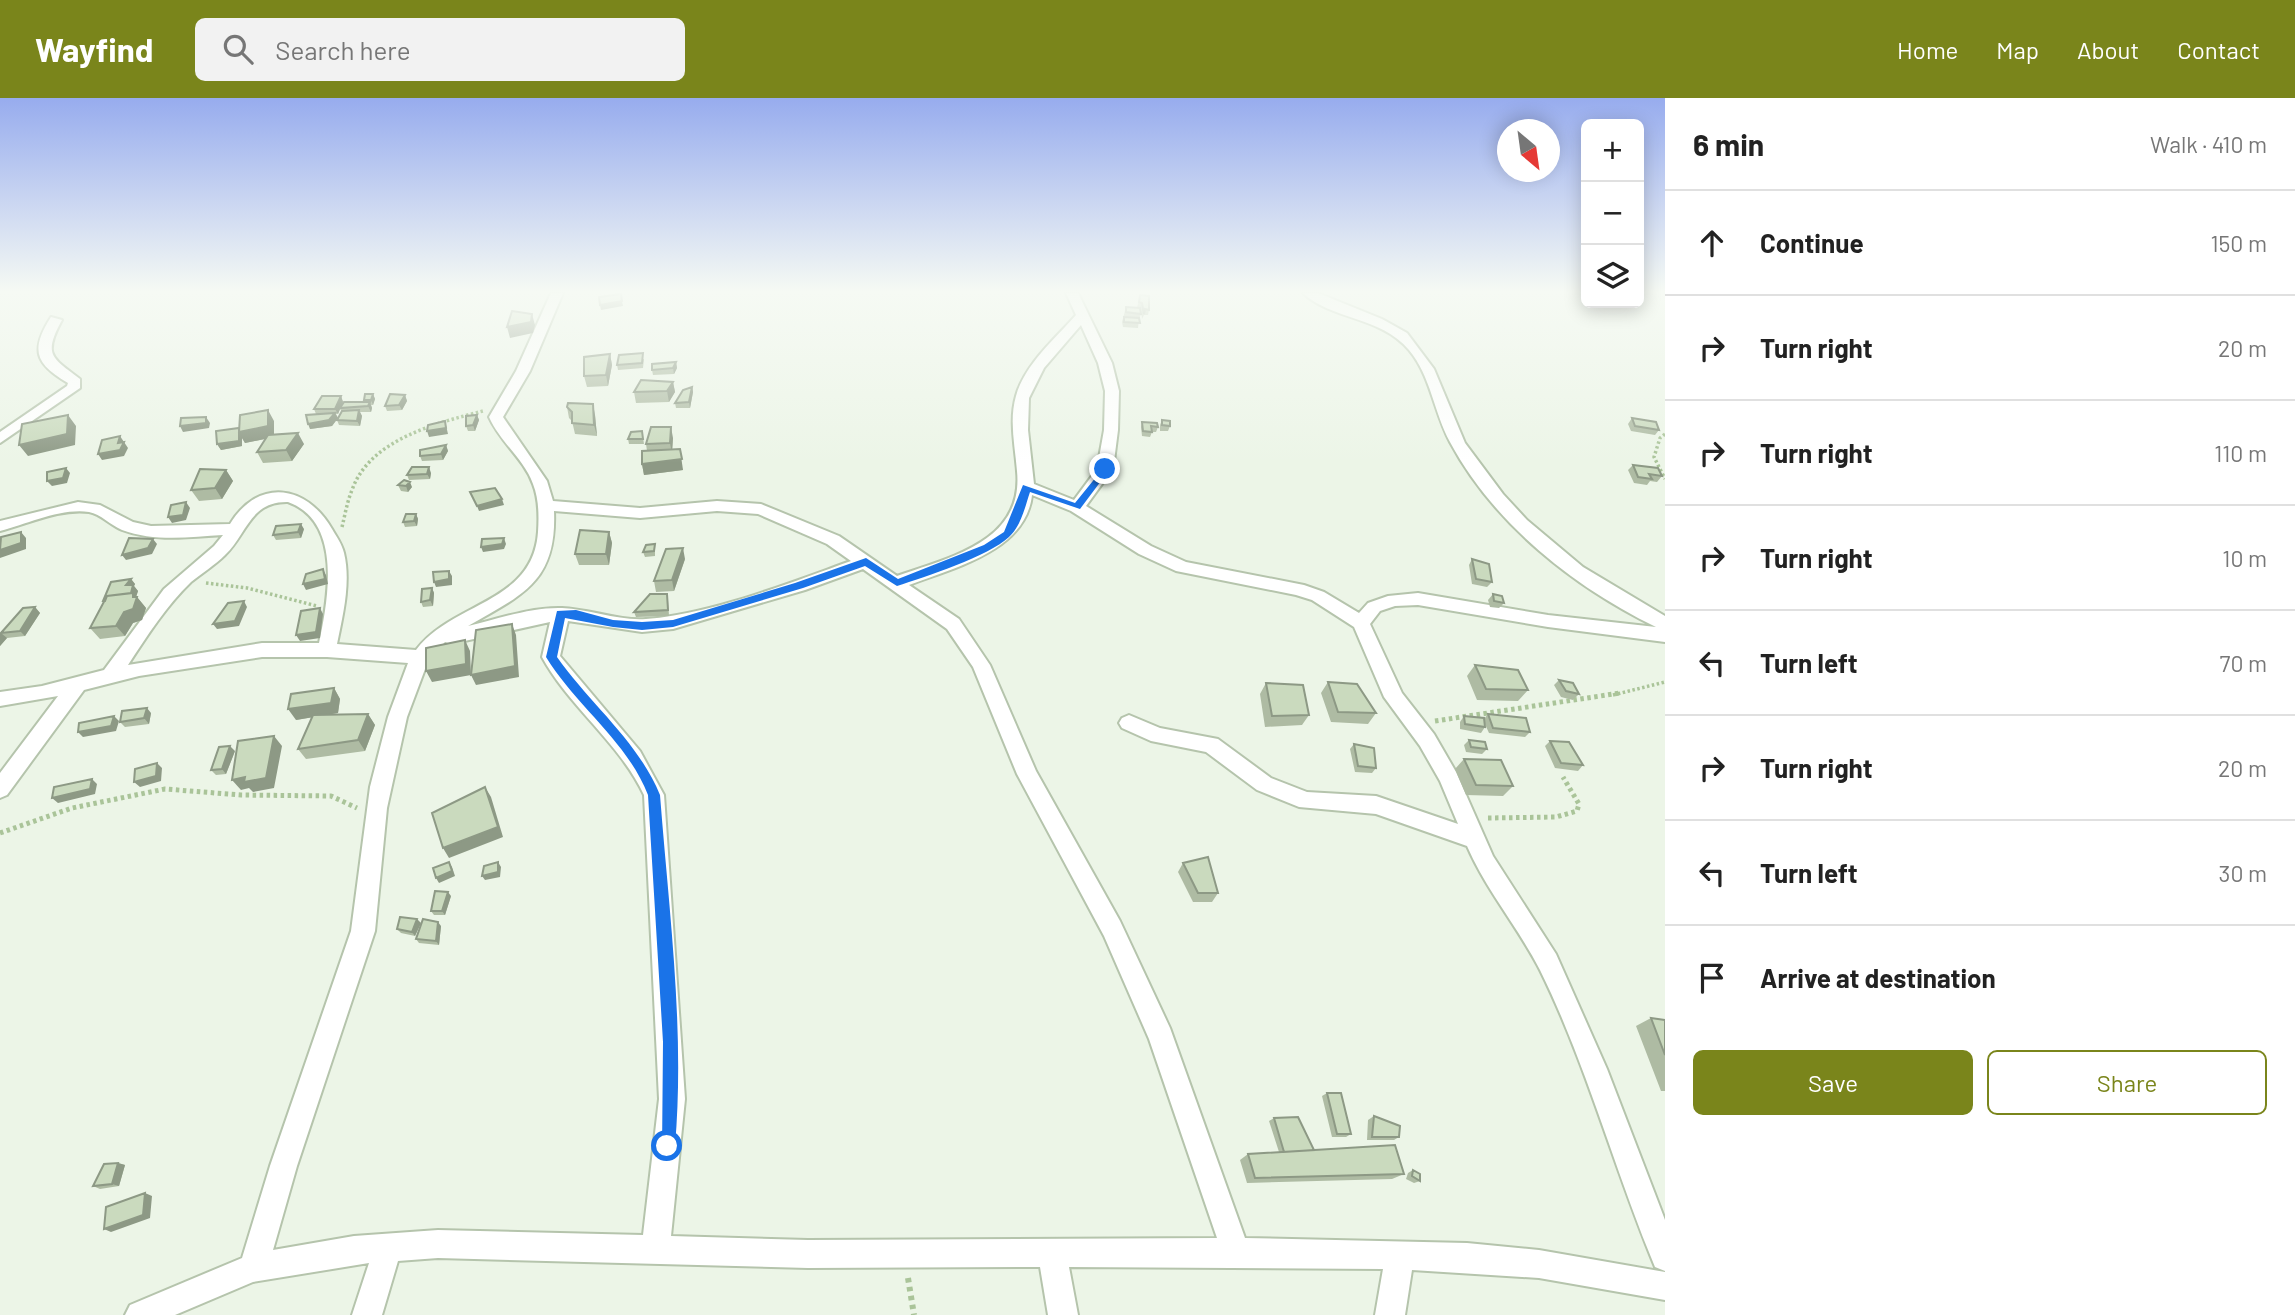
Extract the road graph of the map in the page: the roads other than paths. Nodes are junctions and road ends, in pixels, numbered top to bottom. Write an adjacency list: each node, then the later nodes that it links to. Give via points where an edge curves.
1 (42, 350): 6 (street, via 59,373 75,382 73,388)
2 (532, 350): 8 (street, via 496,417 509,444 537,474)
3 (1054, 350): 7 (street, via 1023,396 1020,418)
4 (1098, 350): 9 (street, via 1112,391 1111,430 1105,469)
5 (1413, 350): 16 (street, via 1429,373 1463,451 1515,515 1616,599)
6 (0, 439)
7 (1027, 487): 9 (street); 13 (street, via 1007,534 988,547)
8 (545, 505): 12 (street, via 640,513 717,506 761,509 833,540); 19 (street, via 544,548 537,570 499,602)
9 (1077, 507): 15 (street, via 1182,568 1298,589)
10 (0, 526): 11 (street, via 72,507 90,507 127,526)
11 (234, 529): 18 (street, via 246,512 275,498 294,498 316,512 336,552 335,609); 20 (street, via 224,547 181,582 155,612)
12 (866, 562): 13 (street); 14 (street, via 673,623 623,624)
13 (897, 583): 28 (street, via 953,624 981,666 1027,774 1112,929 1161,1037)
14 (561, 614): 19 (street, via 487,627); 27 (street, via 551,657 622,741 654,795 671,1088)
15 (1361, 623): 17 (street, via 1374,607 1418,599); 25 (street, via 1394,697 1449,778)
16 (1665, 624)
17 (1665, 635)
18 (327, 650): 19 (street); 20 (street, via 262,650)
19 (426, 650): 32 (street, via 397,721 374,824 372,890 363,932)
20 (110, 677): 21 (street)
21 (78, 684): 22 (street); 24 (street)
22 (0, 699)
23 (1129, 723): 25 (street, via 1158,735 1210,745 1264,784 1306,801 1376,805)
24 (0, 789)
25 (1471, 832): 31 (street, via 1548,962)
26 (388, 1248): 27 (street, via 439,1244); 32 (street); 35 (street)
27 (656, 1248): 29 (street, via 808,1254)
28 (1236, 1252): 29 (street); 30 (street)
29 (1052, 1253): 36 (street)
30 (1400, 1256): 33 (street, via 1539,1264); 37 (street)
31 (1665, 1257)
32 (253, 1268): 34 (street)
33 (1665, 1286)
34 (146, 1313)
35 (367, 1315)
36 (1063, 1315)
37 (1390, 1315)

